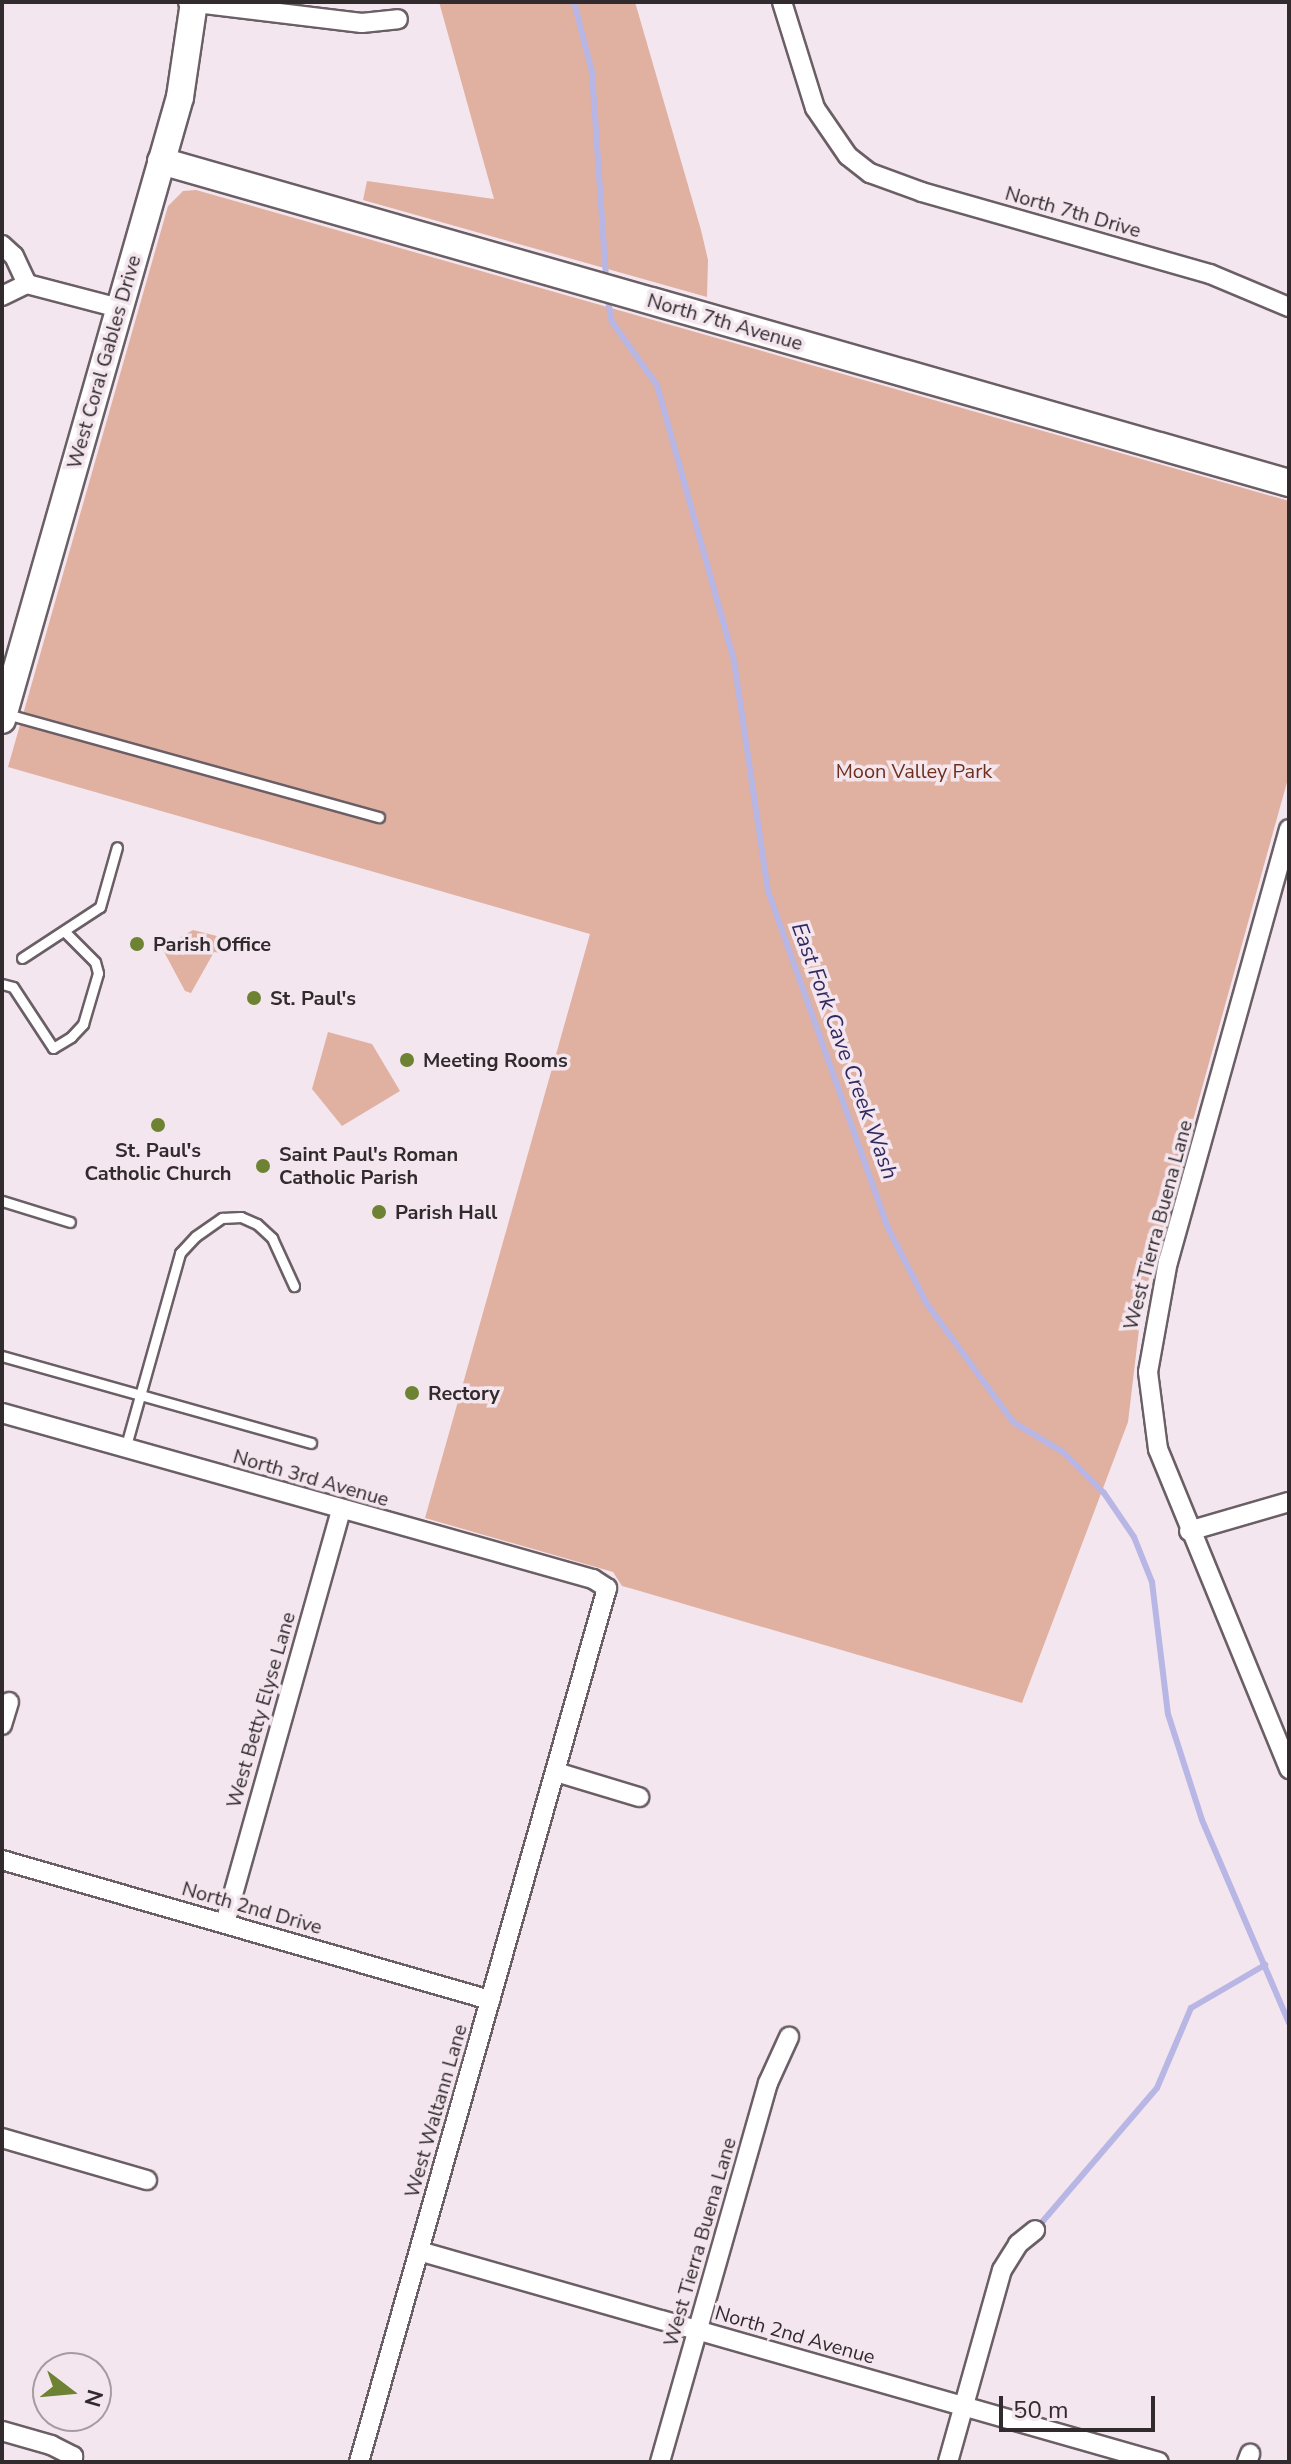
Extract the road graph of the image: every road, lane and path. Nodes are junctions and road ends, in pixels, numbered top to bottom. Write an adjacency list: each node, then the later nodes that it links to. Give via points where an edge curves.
1 (192, 2): 3 (street, via 362,23); 4 (street, West Coral Gables Drive, via 186,69)
2 (782, 2): 8 (street, North 7th Drive, via 815,108 848,156 895,184 1210,274)
3 (398, 19)
4 (161, 161): 9 (street, West Coral Gables Drive); 10 (street, North 7th Avenue)
5 (2, 245): 6 (street, via 14,256)
6 (27, 284): 7 (street); 9 (street)
7 (2, 296)
8 (1289, 307)
9 (119, 308): 11 (street, West Coral Gables Drive)
10 (1289, 483)
11 (3, 716): 12 (lane)
12 (379, 817)
13 (1289, 829): 15 (street, West Tierra Buena Lane)
14 (117, 847): 16 (lane, via 100,907)
15 (1286, 850): 29 (street, West Tierra Buena Lane, via 1149,1344 1152,1422)
16 (65, 932): 17 (lane); 18 (lane, via 95,962 98,973 83,1024 71,1037 53,1048 13,987)
17 (22, 958)
18 (2, 984)
19 (2, 1201): 20 (lane)
20 (70, 1222)
21 (294, 1286): 23 (lane, via 272,1238 241,1217 211,1223 180,1253)
22 (2, 1356): 23 (lane)
23 (140, 1395): 25 (lane); 26 (lane)
24 (2, 1413): 26 (street, North 3rd Avenue)
25 (311, 1443)
26 (125, 1449): 28 (street, North 3rd Avenue)
27 (1289, 1502): 29 (street)
28 (341, 1510): 30 (street, North 3rd Avenue, via 593,1579); 38 (street, West Betty Elyse Lane)
29 (1189, 1531): 32 (street, West Tierra Buena Lane, via 1231,1629)
30 (607, 1588): 35 (street, West Waltann Lane)
31 (9, 1702): 33 (street)
32 (1281, 1724): 34 (street)
33 (2, 1725)
34 (1289, 1769)
35 (556, 1772): 36 (street); 39 (street, West Waltann Lane)
36 (639, 1797)
37 (2, 1860): 38 (street, North 2nd Drive)
38 (225, 1923): 39 (street, North 2nd Drive)
39 (490, 2000): 44 (street, West Waltann Lane)
40 (789, 2037): 45 (street, West Tierra Buena Lane, via 768,2083)
41 (2, 2138): 42 (street)
42 (147, 2180)
43 (1035, 2230): 46 (street, via 1018,2244 1002,2270)
44 (419, 2251): 45 (street, North 2nd Avenue); 49 (street, West Waltann Lane)
45 (698, 2330): 46 (street, North 2nd Avenue); 50 (street, West Tierra Buena Lane)
46 (963, 2406): 51 (street); 52 (street, North 2nd Avenue)
47 (2, 2431): 48 (street)
48 (73, 2459)
49 (359, 2462)
50 (660, 2462)
51 (948, 2462)
52 (1159, 2462)

